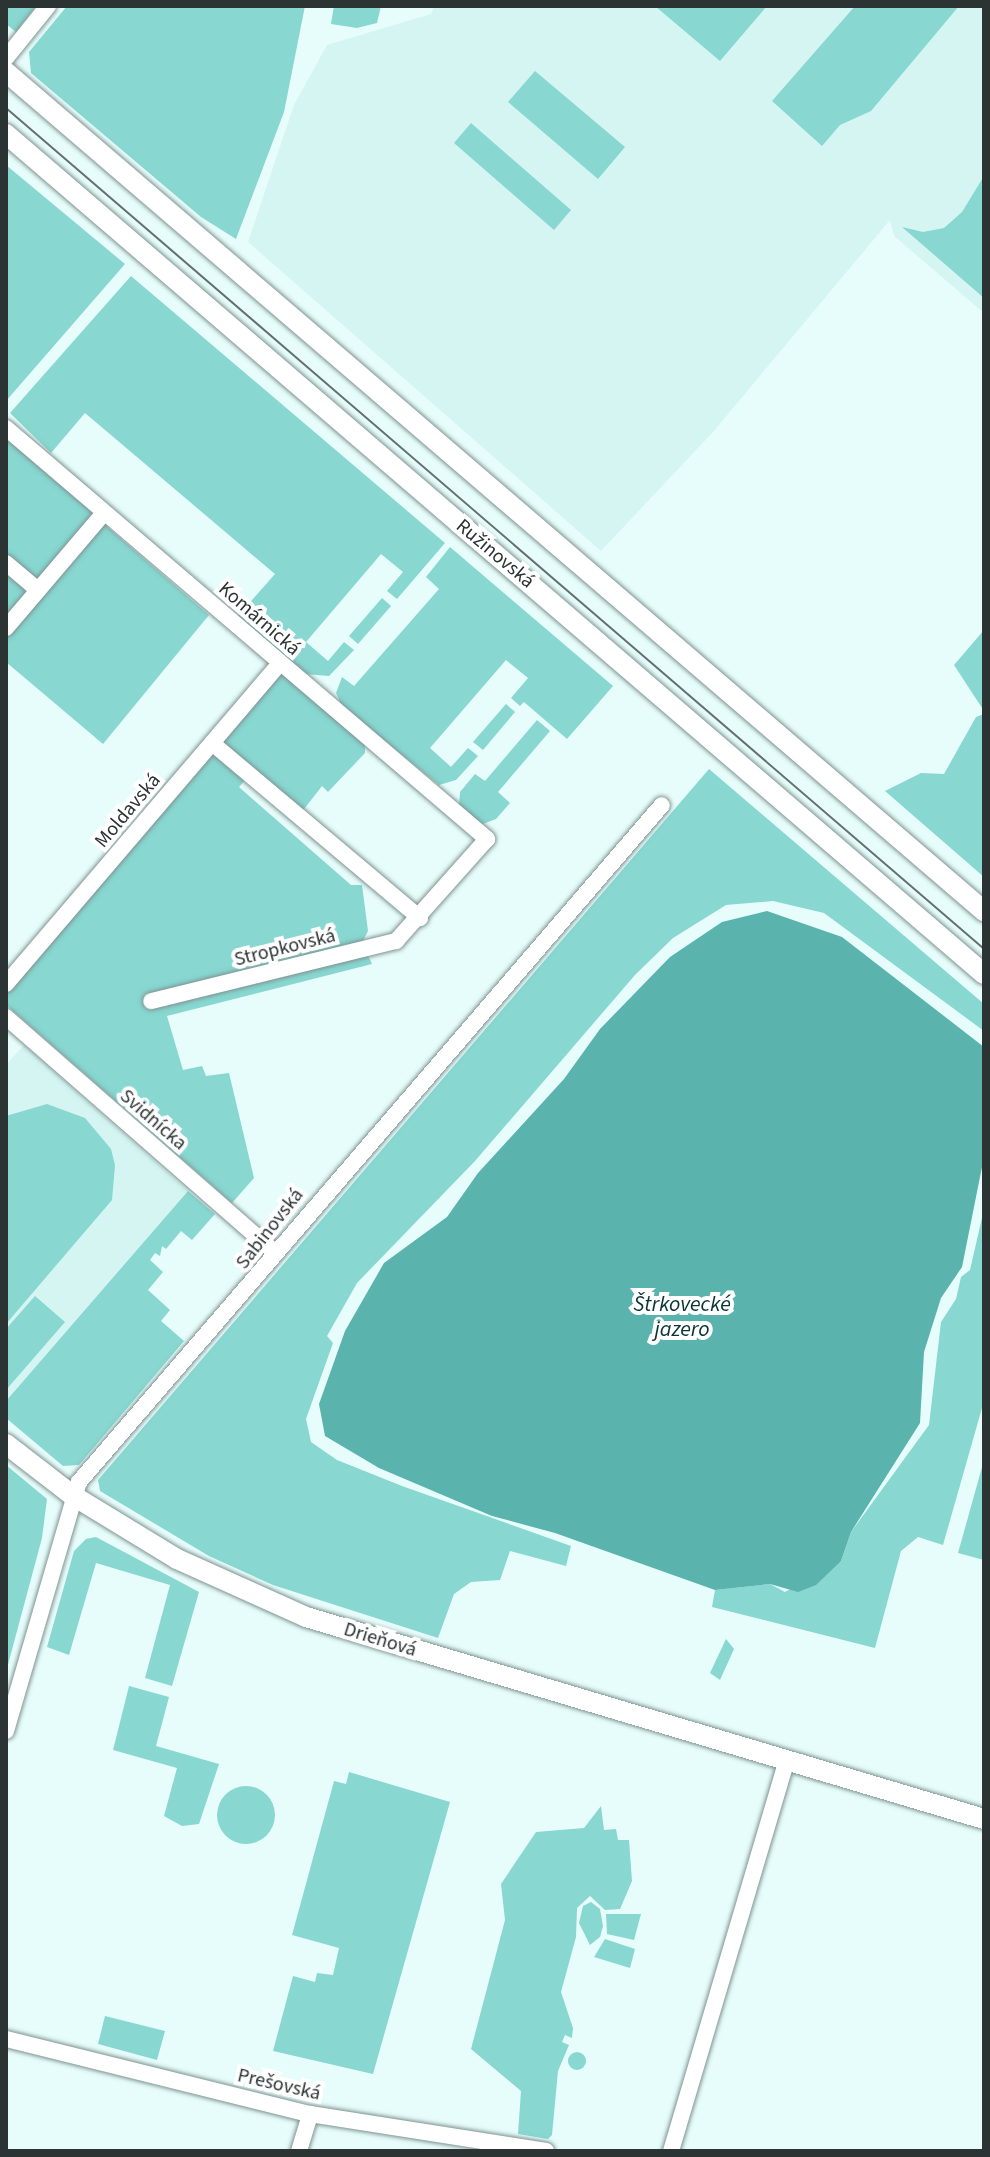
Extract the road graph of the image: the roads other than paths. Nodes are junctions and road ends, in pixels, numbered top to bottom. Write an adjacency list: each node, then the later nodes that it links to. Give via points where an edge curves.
1 (48, 6): 2 (street)
2 (6, 58)
3 (6, 72): 14 (street)
4 (6, 134): 16 (street, Ružinovská)
5 (6, 428): 6 (street, Komárnická)
6 (104, 513): 8 (street); 10 (street, Komárnická)
7 (6, 563): 8 (street)
8 (38, 590): 9 (street)
9 (6, 628)
10 (280, 663): 11 (street, Moldavská); 13 (street, Komárnická)
11 (212, 743): 15 (street); 17 (street, Moldavská)
12 (662, 805): 20 (street, Sabinovská)
13 (487, 839): 15 (street, Stropkovská)
14 (984, 911)
15 (420, 918): 18 (street, Stropkovská, via 396,941)
16 (984, 974)
17 (6, 984)
18 (151, 1001)
19 (6, 1017): 20 (street, Svidnícka)
20 (274, 1252): 22 (street, Sabinovská, via 265,1270)
21 (6, 1444): 22 (street, Drieňová)
22 (72, 1495): 23 (street, Sabinovská); 24 (street, Drieňová, via 177,1559 306,1617)
23 (6, 1731)
24 (786, 1763): 25 (street, Drieňová); 30 (street)
25 (984, 1819)
26 (6, 2039): 27 (street, Prešovská)
27 (310, 2114): 28 (street); 29 (street, Prešovská)
28 (299, 2151)
29 (546, 2151)
30 (671, 2151)

